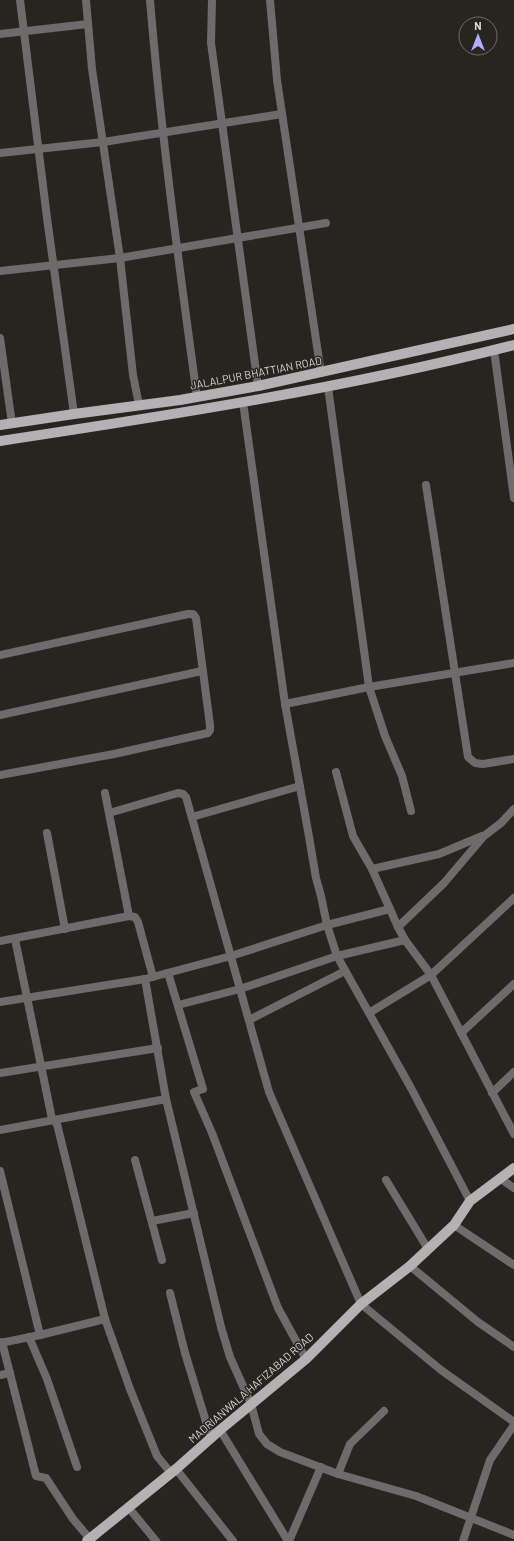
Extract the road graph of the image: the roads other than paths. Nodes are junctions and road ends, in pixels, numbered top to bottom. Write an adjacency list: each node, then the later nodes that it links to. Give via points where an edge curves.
1 (20, 0): 7 (street)
2 (86, 0): 6 (street)
3 (150, 0): 11 (street)
4 (212, 0): 10 (street, via 211,43)
5 (270, 0): 9 (street)
6 (88, 24): 7 (street); 12 (street)
7 (23, 31): 8 (street); 13 (street)
8 (0, 34)
9 (282, 114): 10 (street); 16 (street)
10 (222, 124): 11 (street); 17 (street)
11 (162, 133): 12 (street); 18 (street)
12 (103, 142): 13 (street); 19 (street)
13 (38, 149): 14 (street); 20 (street)
14 (0, 154)
15 (326, 223): 16 (street)
16 (300, 227): 17 (street); 26 (street)
17 (238, 238): 18 (street); 27 (street)
18 (177, 248): 19 (street); 29 (street)
19 (120, 258): 20 (street); 31 (street, via 133,375)
20 (54, 265): 21 (street); 32 (street)
21 (0, 271)
22 (514, 329): 26 (main road, JALALPUR BHATTIAN ROAD)
23 (0, 338): 33 (street)
24 (514, 345): 25 (main road)
25 (494, 350): 28 (main road); 36 (street)
26 (321, 373): 27 (main road, JALALPUR BHATTIAN ROAD)
27 (258, 386): 29 (main road, JALALPUR BHATTIAN ROAD)
28 (328, 387): 30 (main road); 43 (street)
29 (197, 397): 31 (main road, JALALPUR BHATTIAN ROAD)
30 (243, 402): 35 (main road); 44 (street)
31 (139, 405): 32 (main road, JALALPUR BHATTIAN ROAD)
32 (74, 414): 33 (main road, JALALPUR BHATTIAN ROAD)
33 (12, 424): 34 (main road, JALALPUR BHATTIAN ROAD)
34 (0, 425)
35 (0, 441)
36 (512, 467): 38 (street)
37 (426, 485): 42 (street)
38 (514, 498)
39 (0, 655): 41 (street, via 193,614 196,618)
40 (514, 662): 42 (street)
41 (202, 671): 45 (street); 48 (street, via 210,725 208,732 114,754)
42 (455, 673): 43 (street); 46 (street, via 468,758 475,763 483,764)
43 (369, 687): 44 (street); 52 (street, via 385,736 402,776)
44 (285, 704): 49 (street)
45 (0, 715)
46 (514, 759)
47 (336, 772): 57 (street, via 353,836)
48 (0, 775)
49 (300, 786): 54 (street); 61 (street)
50 (105, 793): 53 (street)
51 (514, 809): 56 (street)
52 (411, 811)
53 (109, 813): 54 (street, via 178,793 186,797); 60 (street)
54 (192, 817): 67 (street)
55 (47, 833): 63 (street)
56 (484, 836): 57 (street, via 439,854); 62 (street, via 444,883)
57 (372, 869): 59 (street)
58 (514, 898): 71 (street)
59 (390, 909): 61 (street); 62 (street)
60 (129, 916): 63 (street); 72 (street, via 135,917 138,922)
61 (327, 925): 67 (street); 68 (street)
62 (398, 927): 66 (street)
63 (65, 928): 64 (street)
64 (16, 939): 65 (street); 75 (street)
65 (0, 940)
66 (405, 940): 68 (street); 71 (street)
67 (231, 956): 70 (street); 74 (street)
68 (337, 956): 69 (street); 74 (street)
69 (345, 971): 78 (street); 79 (street)
70 (168, 973): 72 (street); 77 (street)
71 (431, 975): 78 (street); 80 (street)
72 (149, 978): 75 (street); 81 (street)
73 (514, 984): 80 (street)
74 (240, 989): 77 (street); 79 (street)
75 (27, 997): 76 (street); 82 (street)
76 (0, 1002)
77 (178, 1005): 111 (street, via 203,1089 194,1092 278,1308)
78 (369, 1012): 96 (street)
79 (249, 1020): 105 (street, via 269,1092)
80 (461, 1033): 85 (street)
81 (158, 1048): 82 (street); 86 (street)
82 (42, 1066): 84 (street); 87 (street)
83 (514, 1072): 85 (street)
84 (0, 1073)
85 (492, 1093): 89 (street)
86 (166, 1099): 87 (street); 97 (street)
87 (52, 1119): 88 (street); 106 (street, via 57,1124)
88 (0, 1130)
89 (514, 1134)
90 (135, 1160): 98 (street)
91 (514, 1168): 93 (main road, MADRIANWALA HAFIZABAD ROAD)
92 (0, 1171): 107 (street)
93 (501, 1179): 95 (street); 96 (main road, MADRIANWALA HAFIZABAD ROAD)
94 (386, 1180): 100 (street)
95 (514, 1188)
96 (470, 1201): 99 (main road, MADRIANWALA HAFIZABAD ROAD)
97 (194, 1213): 98 (street); 114 (street, via 230,1357)
98 (152, 1221): 101 (street)
99 (454, 1225): 100 (main road, MADRIANWALA HAFIZABAD ROAD); 102 (street)
100 (428, 1250): 103 (main road, MADRIANWALA HAFIZABAD ROAD)
101 (162, 1260)
102 (514, 1265)
103 (410, 1266): 105 (main road, MADRIANWALA HAFIZABAD ROAD); 110 (street, via 478,1322)
104 (170, 1293): 118 (street)
105 (361, 1304): 111 (main road, MADRIANWALA HAFIZABAD ROAD); 116 (street)
106 (105, 1319): 107 (street); 121 (street, via 157,1456)
107 (40, 1335): 108 (street)
108 (29, 1337): 109 (street); 119 (street, via 47,1379)
109 (1, 1342): 112 (street)
110 (514, 1347)
111 (306, 1359): 114 (main road, MADRIANWALA HAFIZABAD ROAD)
112 (10, 1373): 113 (street); 126 (street, via 36,1476 46,1478)
113 (0, 1375)
114 (251, 1404): 117 (main road, MADRIANWALA HAFIZABAD ROAD); 120 (street, via 259,1434 267,1444 280,1452)
115 (384, 1412): 122 (street, via 350,1444)
116 (513, 1426): 124 (street, via 490,1460)
117 (220, 1430): 118 (main road, MADRIANWALA HAFIZABAD ROAD); 129 (street)
118 (211, 1438): 121 (main road, MADRIANWALA HAFIZABAD ROAD)
119 (77, 1467)
120 (321, 1467): 122 (street); 129 (street)
121 (173, 1471): 123 (main road, MADRIANWALA HAFIZABAD ROAD); 128 (street)
122 (338, 1474): 124 (street, via 416,1496)
123 (128, 1507): 126 (main road, MADRIANWALA HAFIZABAD ROAD); 127 (street)
124 (472, 1518): 125 (street); 130 (street)
125 (514, 1535)
126 (88, 1540)
127 (156, 1541)
128 (233, 1541)
129 (289, 1541)
130 (463, 1541)

